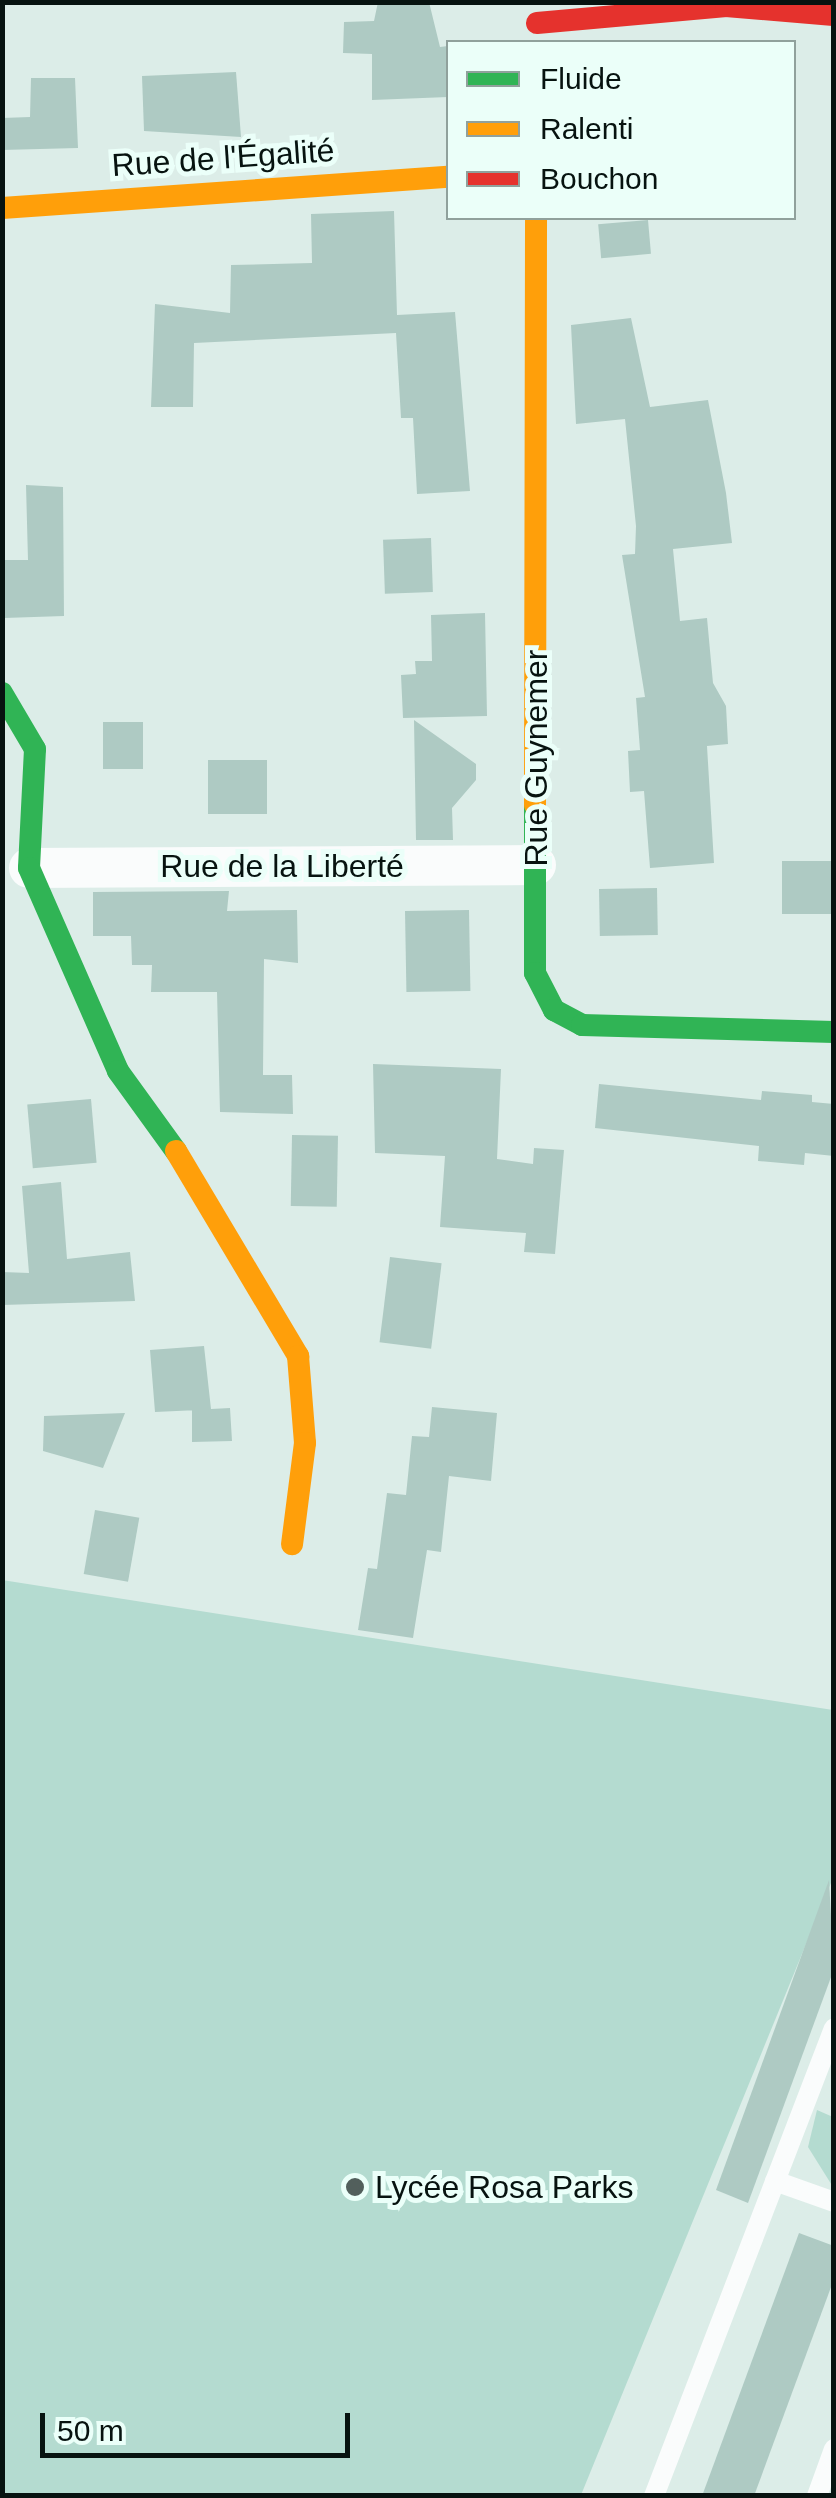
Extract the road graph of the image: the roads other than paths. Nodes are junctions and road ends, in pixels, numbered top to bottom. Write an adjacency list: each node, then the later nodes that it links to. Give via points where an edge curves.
1 (834, 14): 2 (street, via 726,6)
2 (536, 23)
3 (446, 178): 4 (street, Rue de l'Égalité, via 218,187)
4 (2, 208)
5 (536, 220): 7 (street, Rue Guynemer)
6 (2, 693): 8 (street, via 35,749)
7 (536, 865): 8 (street, Rue de la Liberté); 9 (street, Rue Guynemer, via 535,973 554,1010 582,1025)
8 (29, 868): 10 (street, via 118,1070 187,1166 298,1356 305,1442)
9 (834, 1032)
10 (292, 1544)
11 (834, 2028): 12 (lane)
12 (775, 2181): 13 (lane); 15 (lane)
13 (834, 2202)
14 (834, 2450): 16 (lane)
15 (654, 2496)
16 (817, 2496)

